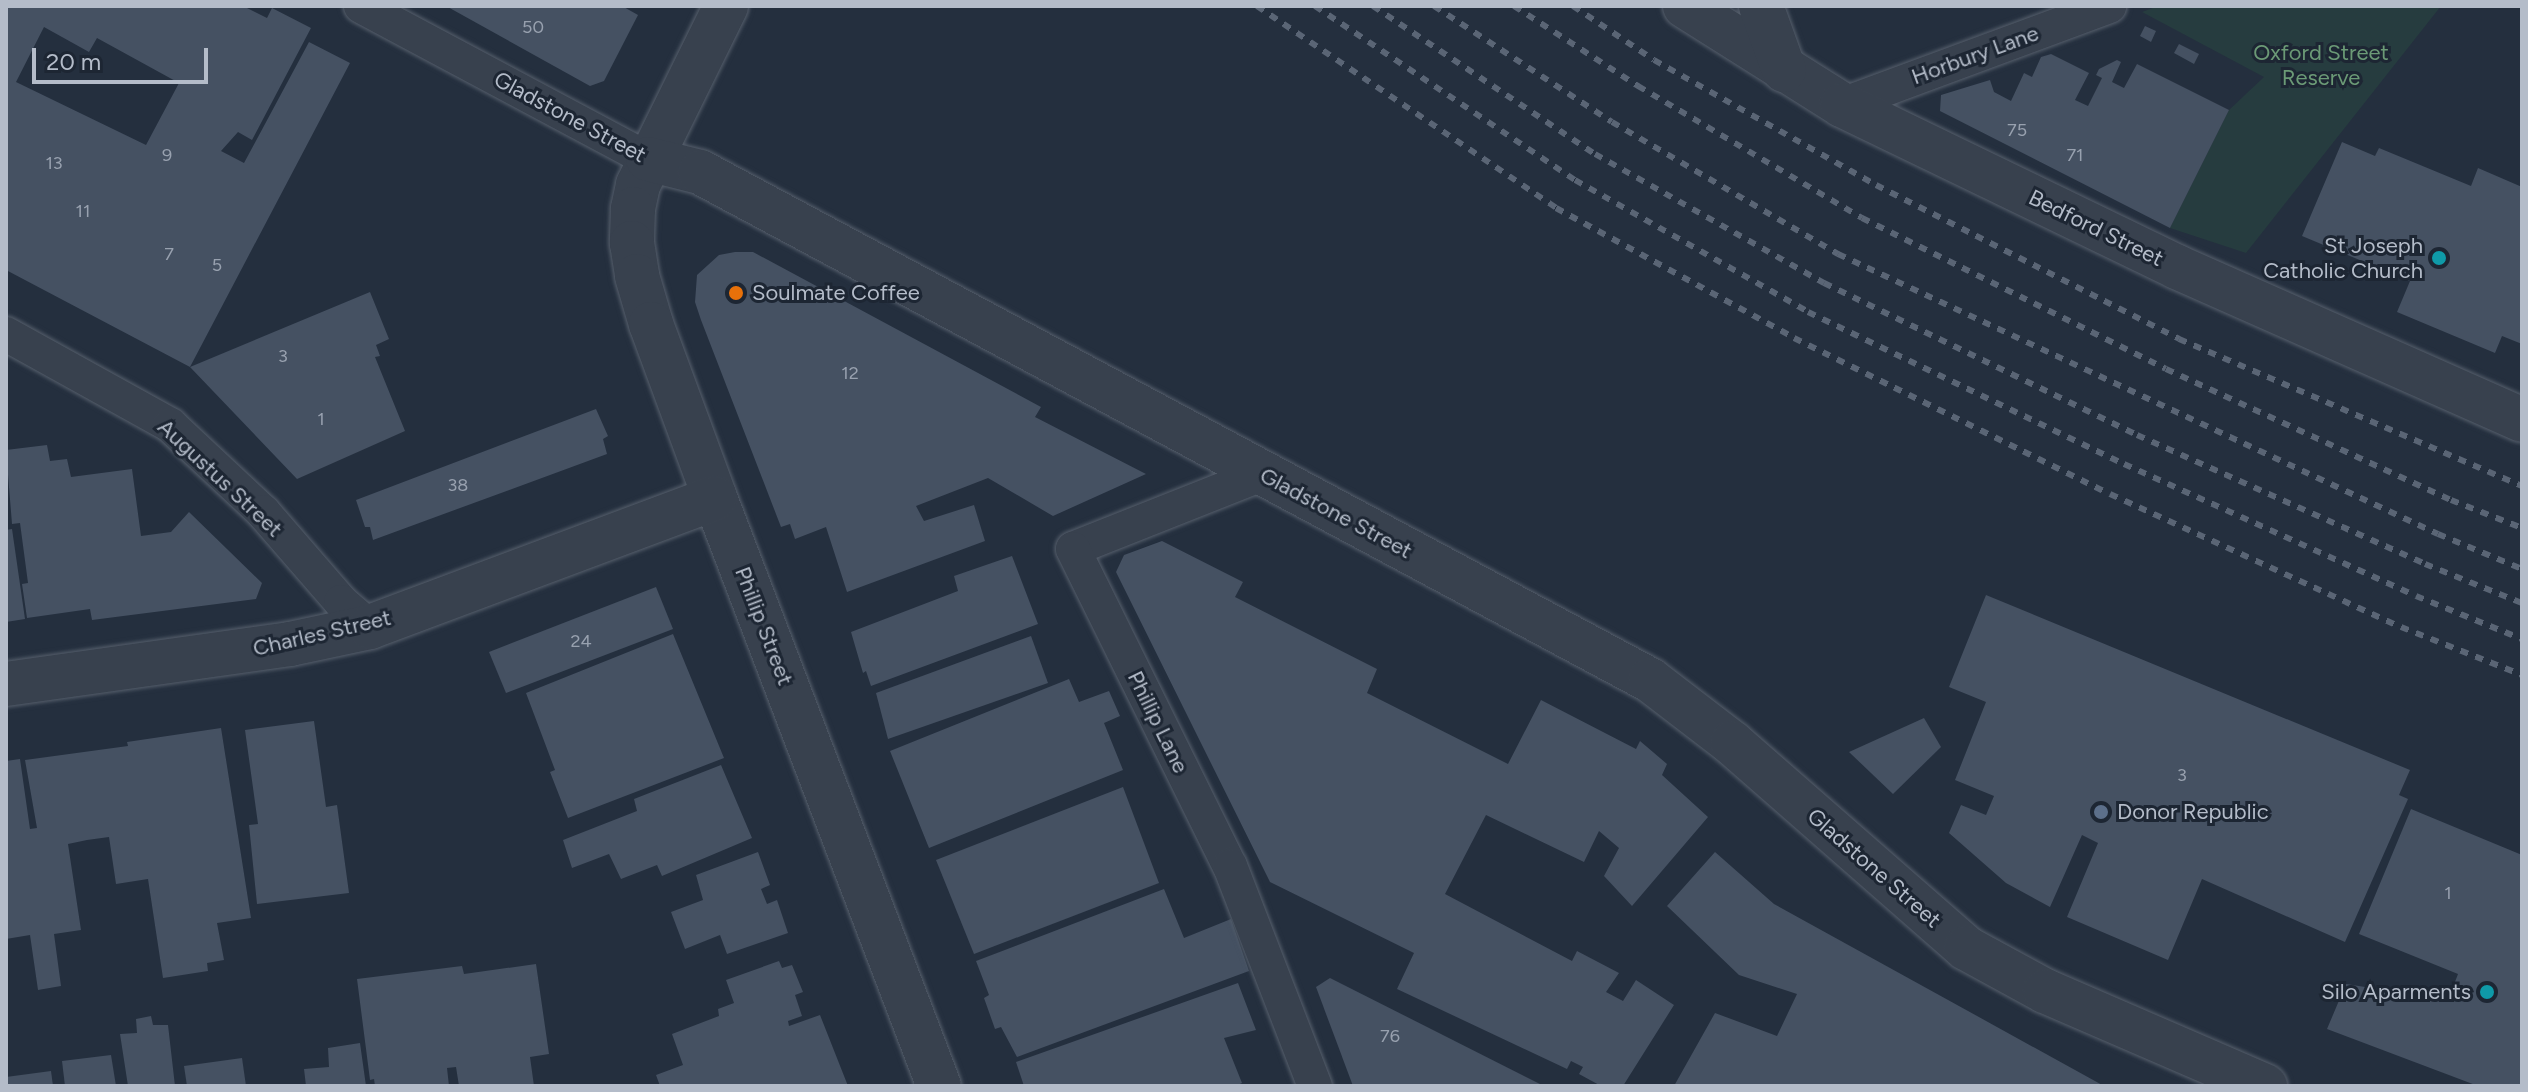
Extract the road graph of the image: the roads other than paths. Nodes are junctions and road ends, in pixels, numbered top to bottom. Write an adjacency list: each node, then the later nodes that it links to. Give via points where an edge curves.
1 (361, 6): 8 (lane, Gladstone Street)
2 (726, 6): 8 (street, Phillip Street)
3 (1685, 6): 6 (street, Bedford Street)
4 (1761, 6): 6 (street)
5 (2096, 8): 7 (lane, Horbury Lane)
6 (1784, 70): 7 (street, Bedford Street)
7 (1842, 105): 10 (street, Bedford Street, via 2177,267)
8 (648, 159): 11 (street, Gladstone Street, via 700,172); 12 (street, Phillip Street, via 633,209 637,276)
9 (6, 334): 13 (lane, Augustus Street, via 170,425 263,512 341,602)
10 (2522, 420)
11 (1262, 474): 16 (lane, Phillip Lane, via 1073,549 1230,866); 17 (street, Gladstone Street, via 1650,680 1732,743 1966,948 2045,991)
12 (715, 498): 13 (street, Charles Street); 15 (street, Phillip Street)
13 (370, 627): 14 (street, Charles Street, via 290,644)
14 (6, 684)
15 (939, 1086)
16 (1315, 1086)
17 (2265, 1086)

